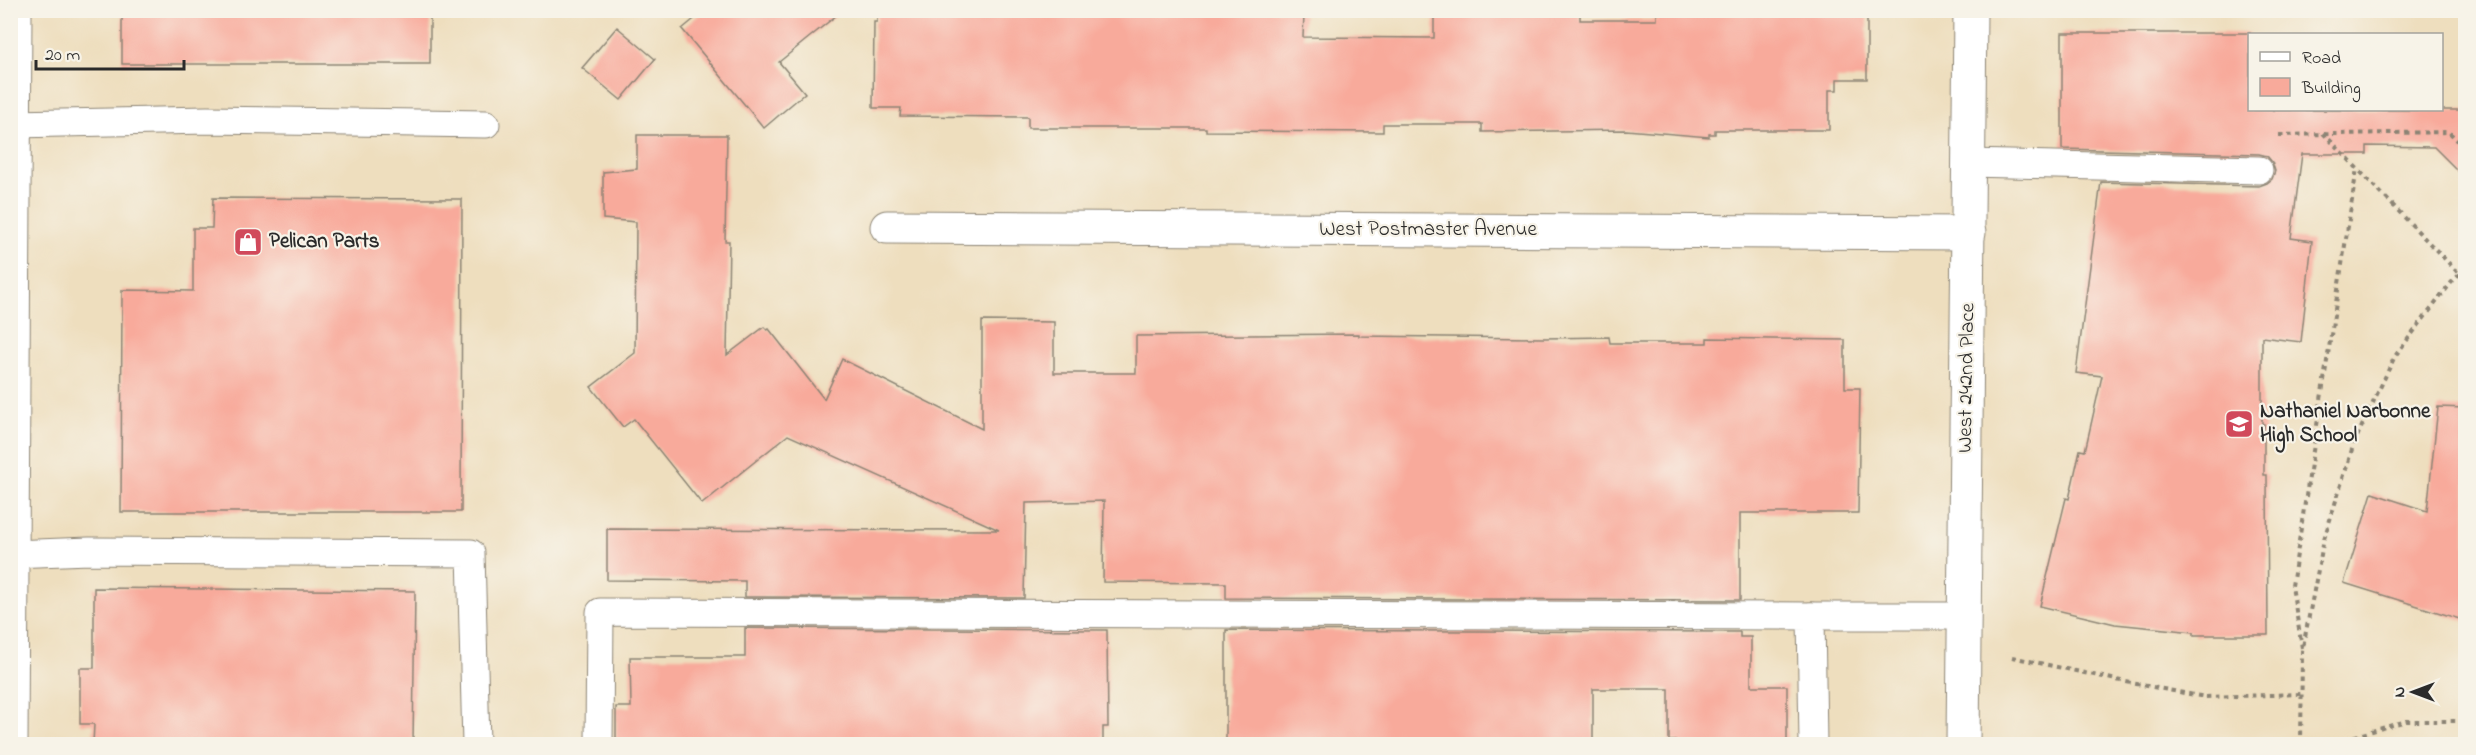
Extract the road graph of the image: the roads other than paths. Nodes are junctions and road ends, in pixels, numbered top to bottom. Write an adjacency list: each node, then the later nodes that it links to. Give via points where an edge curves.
1 (15, 10): 3 (street)
2 (1970, 10): 6 (street, West 242nd Place)
3 (12, 53): 4 (street)
4 (14, 123): 5 (lane); 10 (street)
5 (486, 123)
6 (1969, 164): 7 (lane); 9 (street, West 242nd Place)
7 (2259, 170)
8 (886, 227): 9 (street, West Postmaster Avenue)
9 (1969, 233): 12 (street, West 242nd Place)
10 (12, 554): 13 (street); 14 (lane, via 89,550 471,553)
11 (1811, 616): 12 (lane); 15 (lane, via 600,612); 16 (lane)
12 (1964, 616): 17 (street, West 242nd Place)
13 (11, 744)
14 (476, 744)
15 (599, 744)
16 (1813, 744)
17 (1963, 744)

